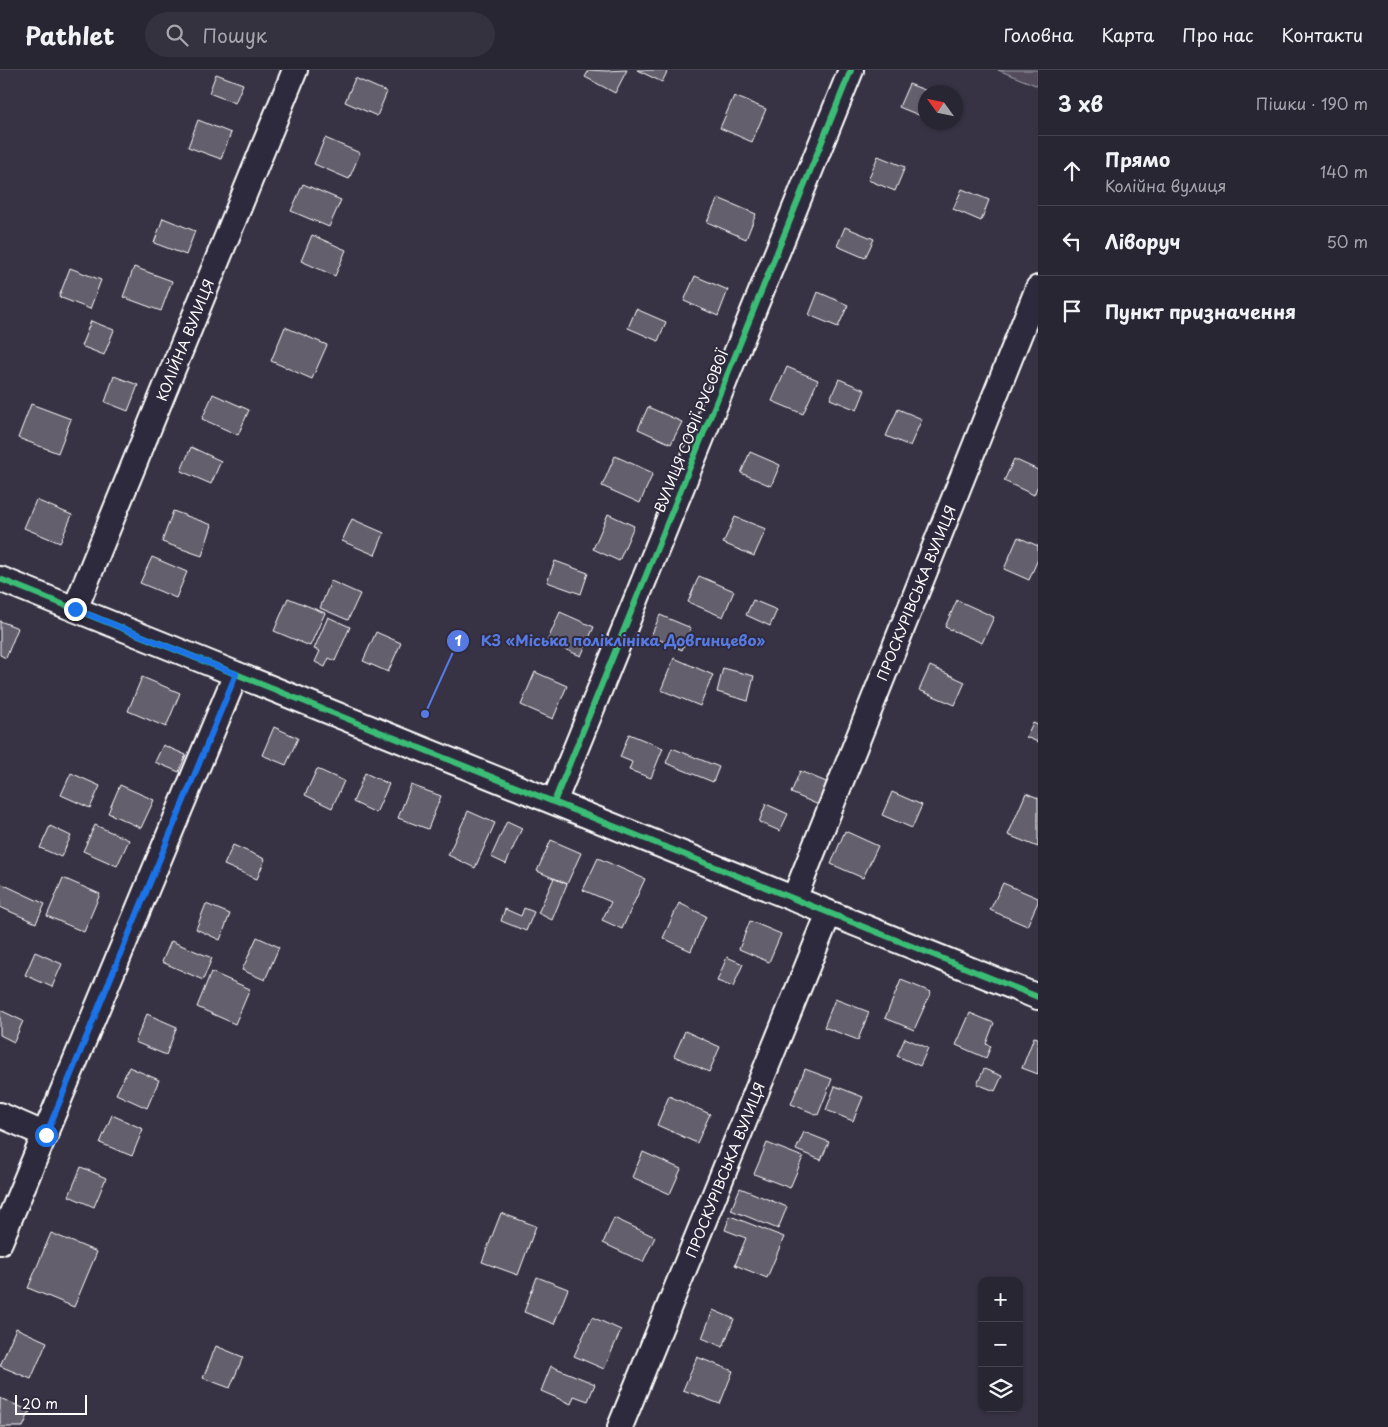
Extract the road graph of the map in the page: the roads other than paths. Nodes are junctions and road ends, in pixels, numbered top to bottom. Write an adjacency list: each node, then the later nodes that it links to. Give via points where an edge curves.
1 (295, 70): 5 (street, КОЛІЙНА ВУЛИЦЯ)
2 (851, 70): 7 (street, ВУЛИЦЯ СОФІЇ РУСОВОЇ)
3 (1038, 288): 8 (street, ПРОСКУРІВСЬКА ВУЛИЦЯ)
4 (0, 579): 5 (street)
5 (75, 609): 6 (street)
6 (236, 674): 7 (street); 12 (street)
7 (554, 802): 8 (street)
8 (794, 898): 9 (street)
9 (829, 913): 10 (street); 14 (street, ПРОСКУРІВСЬКА ВУЛИЦЯ)
10 (1036, 990)
11 (0, 1115): 12 (street)
12 (46, 1135): 13 (street)
13 (0, 1242)
14 (620, 1427)

